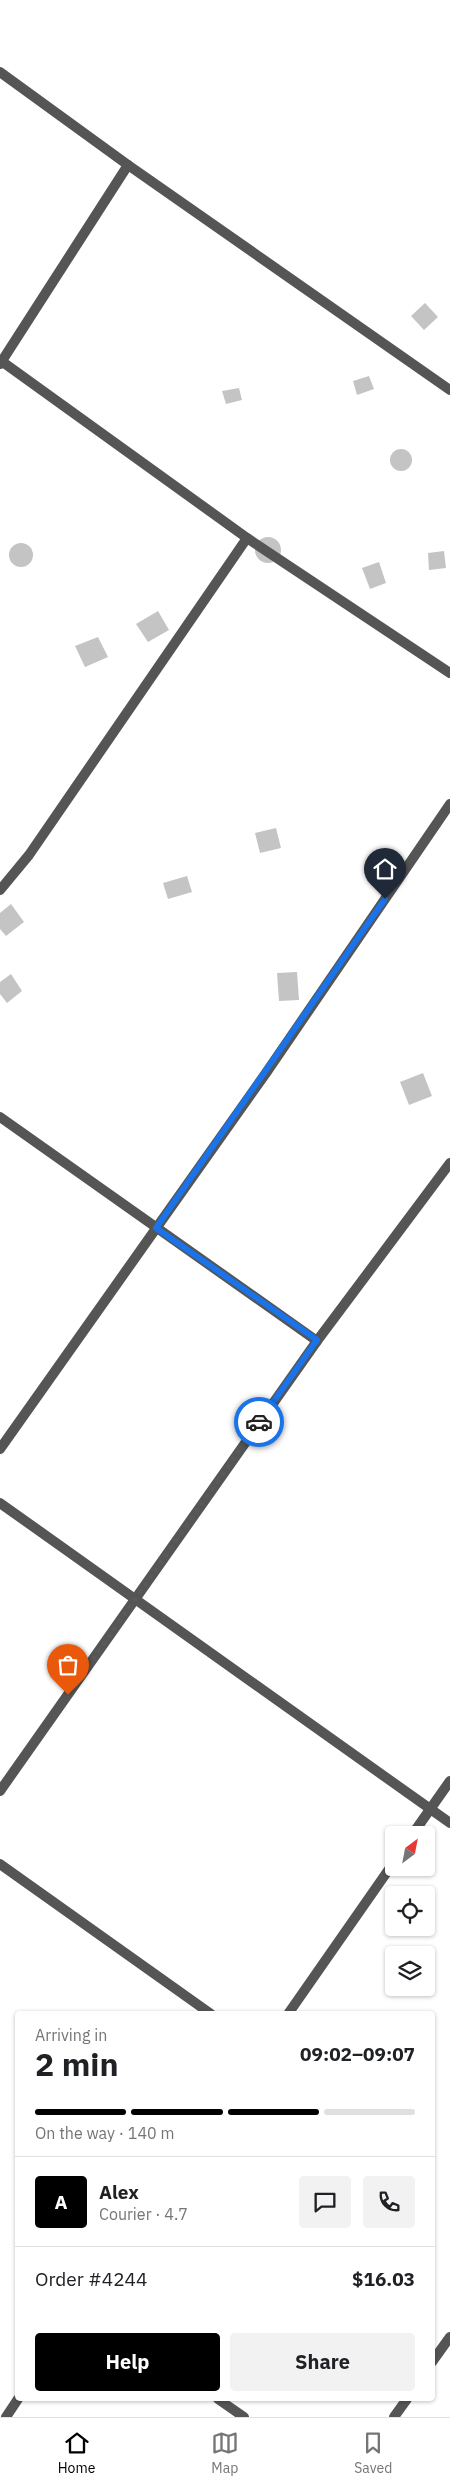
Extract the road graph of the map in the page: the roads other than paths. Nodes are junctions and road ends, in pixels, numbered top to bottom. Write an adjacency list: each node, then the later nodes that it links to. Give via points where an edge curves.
1 (0, 72): 2 (street)
2 (128, 165): 3 (street); 4 (street)
3 (1, 362): 5 (street)
4 (450, 390)
5 (247, 538): 6 (street); 8 (street, via 29,855)
6 (450, 673)
7 (450, 804): 11 (street)
8 (0, 890)
9 (0, 1117): 11 (street)
10 (450, 1163): 12 (street)
11 (156, 1228): 12 (street); 13 (street)
12 (317, 1340): 15 (street)
13 (0, 1449)
14 (0, 1503): 15 (street)
15 (135, 1599): 17 (street); 18 (street)
16 (450, 1781): 18 (street)
17 (0, 1791)
18 (430, 1809): 19 (street); 20 (street)
19 (450, 1823)
20 (418, 1826)
21 (0, 1864): 23 (street)
22 (385, 1875): 24 (street)
23 (207, 2011)
24 (290, 2011)
25 (450, 2337): 26 (street)
26 (435, 2358)
27 (17, 2401): 30 (street)
28 (221, 2401): 31 (street)
29 (406, 2401): 32 (street)
30 (6, 2417)
31 (244, 2417)
32 (394, 2417)

